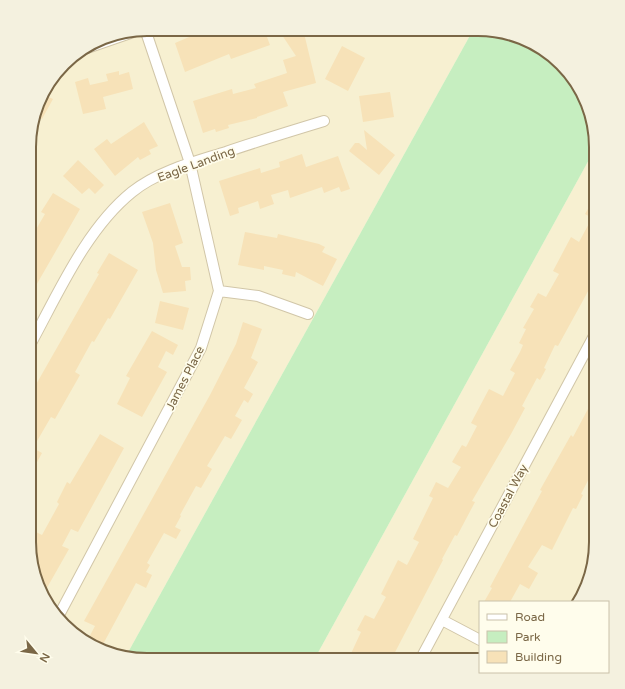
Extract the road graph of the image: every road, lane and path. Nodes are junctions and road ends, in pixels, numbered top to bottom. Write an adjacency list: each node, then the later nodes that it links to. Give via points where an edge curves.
1 (147, 36): 3 (street)
2 (324, 121): 3 (street, Eagle Landing)
3 (190, 163): 4 (street); 6 (street, Eagle Landing, via 162,174 132,192 113,210 95,231)
4 (219, 292): 5 (street, via 258,296); 8 (street, James Place, via 201,348)
5 (308, 314)
6 (36, 334)
7 (589, 345): 9 (street, Coastal Way)
8 (61, 612)
9 (442, 620): 10 (street); 11 (street, Coastal Way)
10 (479, 639)
11 (424, 653)

